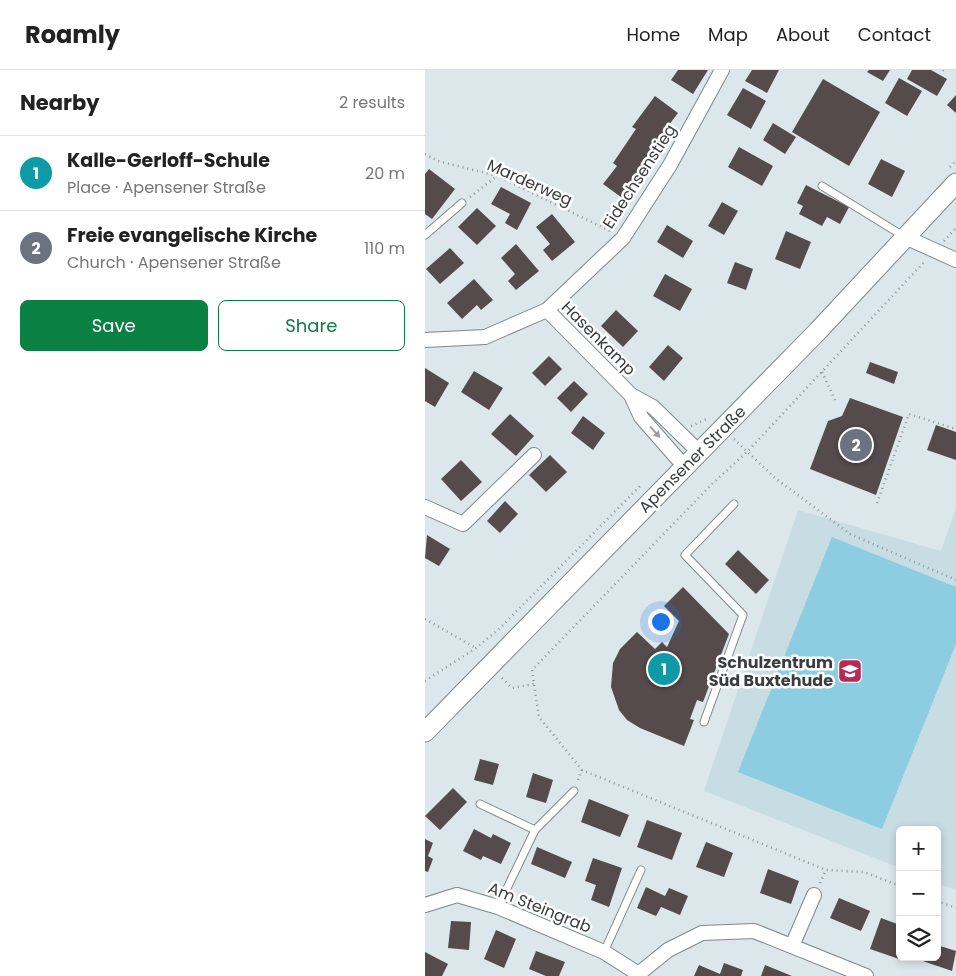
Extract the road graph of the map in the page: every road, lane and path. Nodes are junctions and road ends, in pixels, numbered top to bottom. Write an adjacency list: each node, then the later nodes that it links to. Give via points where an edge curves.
1 (721, 70): 10 (street, Eidechsenstieg, via 671,165)
2 (425, 154): 3 (path, Marderweg, via 438,161)
3 (497, 176): 6 (path); 10 (path, Marderweg)
4 (956, 183): 9 (main road, Apensener Straße)
5 (823, 186): 9 (lane)
6 (462, 203): 8 (lane)
7 (956, 228): 11 (path)
8 (425, 235)
9 (905, 237): 11 (street); 18 (main road, Apensener Straße)
10 (623, 238): 13 (street, Eidechsenstieg)
11 (935, 251): 12 (street); 15 (path)
12 (956, 260)
13 (547, 310): 14 (street, Hasenkamp, via 485,337); 16 (street, Hasenkamp)
14 (425, 340)
15 (822, 372): 17 (path); 21 (path)
16 (631, 395): 20 (street, Hasenkamp, via 653,408); 23 (street, Hasenkamp, one-way to 23, via 641,418)
17 (835, 400)
18 (723, 428): 20 (main road, Apensener Straße); 21 (path)
19 (956, 429): 24 (path, via 909,414)
20 (698, 451): 23 (main road, Apensener Straße)
21 (747, 452): 27 (path, via 775,478 850,534); 31 (path, via 713,482 532,670)
22 (534, 455): 26 (street, via 463,524)
23 (684, 466): 30 (main road, Apensener Straße)
24 (877, 502)
25 (734, 504): 32 (lane, via 685,555 743,615)
26 (425, 507)
27 (956, 580)
28 (425, 619): 29 (path)
29 (467, 643)
30 (493, 663): 31 (path, via 497,674 512,688); 33 (main road, Apensener Straße)
31 (534, 684): 38 (path, via 539,717 582,770 826,870 864,872)
32 (703, 722)
33 (425, 732)
34 (574, 791): 36 (lane)
35 (480, 804): 36 (lane)
36 (535, 830): 42 (lane)
37 (641, 870): 45 (lane)
38 (896, 884)
39 (814, 895): 44 (street)
40 (941, 902): 43 (path)
41 (425, 905): 42 (street, Am Steingrab, via 457,895)
42 (497, 907): 45 (street, Am Steingrab)
43 (956, 908)
44 (792, 946): 46 (street, via 754,931 702,933 668,950); 47 (street)
45 (604, 952): 46 (street, Am Steingrab)
46 (637, 974)
47 (866, 976)

